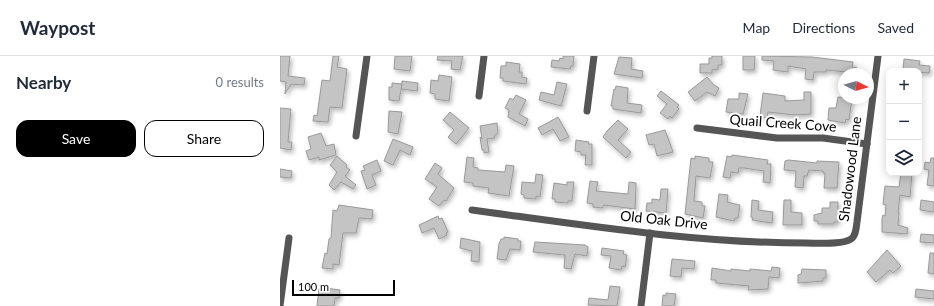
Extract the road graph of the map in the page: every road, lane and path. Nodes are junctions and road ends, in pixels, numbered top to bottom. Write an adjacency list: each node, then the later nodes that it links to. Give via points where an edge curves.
1 (367, 56): 8 (street)
2 (484, 56): 5 (street)
3 (594, 56): 6 (street)
4 (878, 56): 9 (street, Shadowood Lane)
5 (479, 96)
6 (587, 111)
7 (697, 128): 9 (street, Quail Creek Cove, via 771,137 823,138)
8 (356, 136)
9 (867, 144): 12 (street, Shadowood Lane, via 859,211)
10 (472, 210): 11 (street, Old Oak Drive)
11 (650, 233): 12 (street, Old Oak Drive, via 758,243 844,242); 15 (street)
12 (853, 237)
13 (289, 238): 14 (street)
14 (280, 306)
15 (641, 306)

